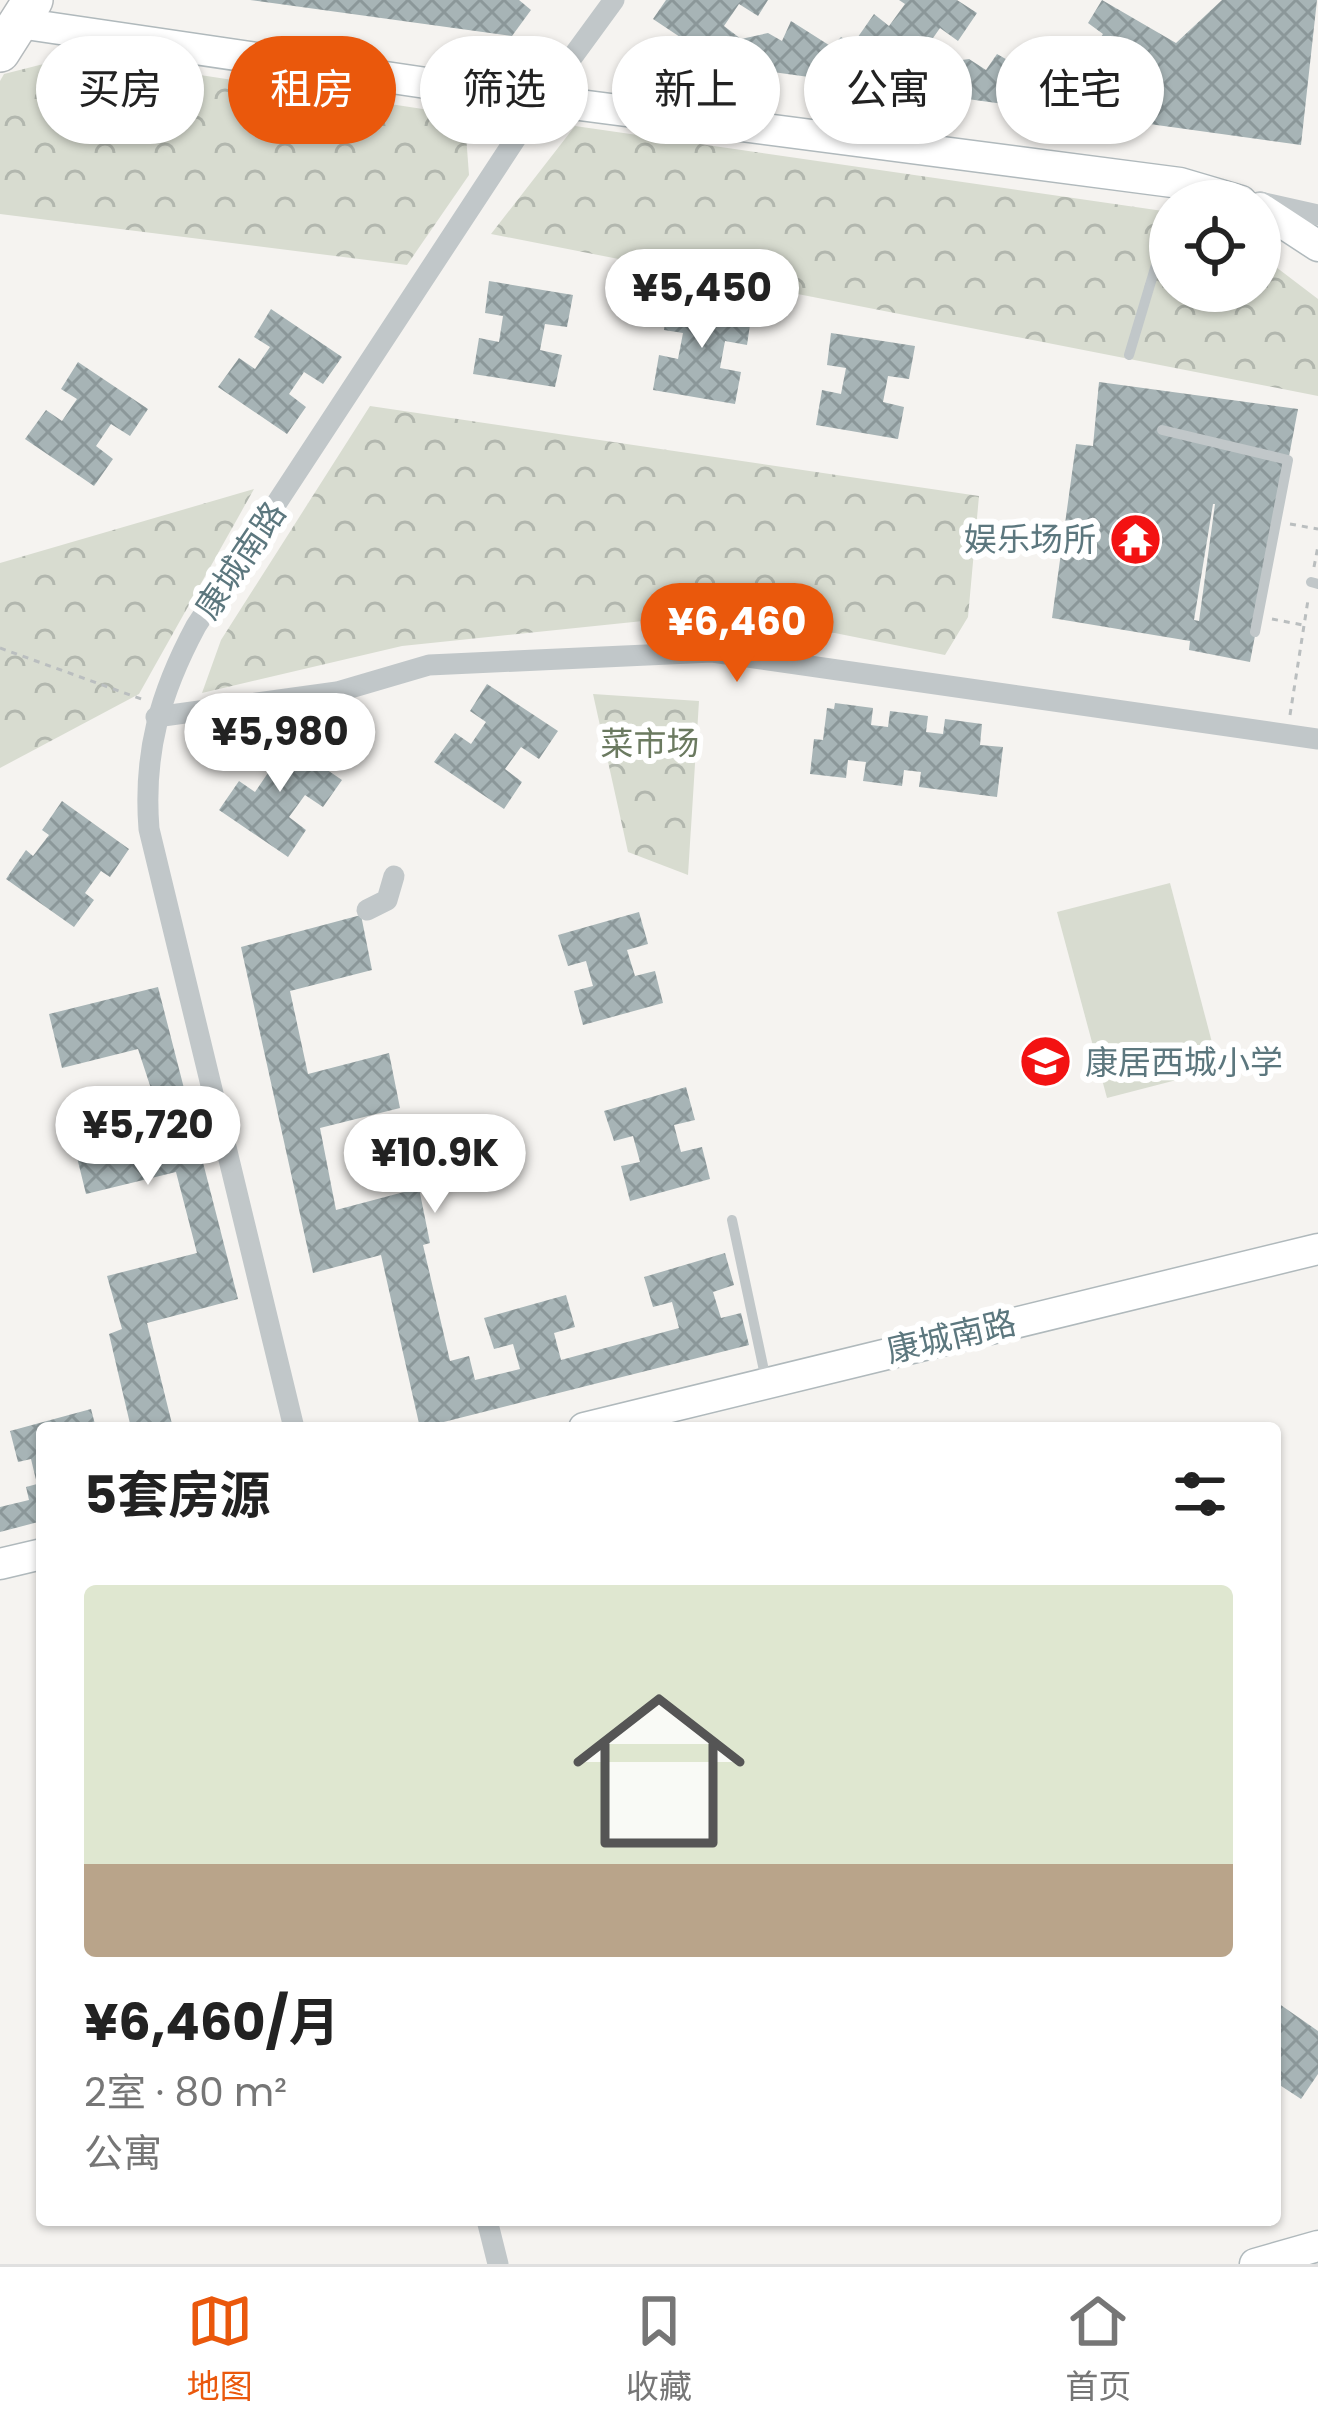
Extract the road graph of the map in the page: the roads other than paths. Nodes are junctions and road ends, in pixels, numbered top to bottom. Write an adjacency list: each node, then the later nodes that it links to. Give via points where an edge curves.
1 (614, 0): 3 (street, 康城南路)
2 (17, 25): 4 (street)
3 (588, 36)
4 (420, 83)
5 (588, 107): 7 (street)
6 (512, 144): 16 (street, 康城南路, via 196,626)
7 (1149, 188)
8 (1281, 208): 9 (street)
9 (1318, 215)
10 (1281, 220): 11 (street)
11 (1318, 246)
12 (1149, 288): 13 (lane)
13 (1129, 355)
14 (1162, 430): 15 (lane, via 1288,460)
15 (1255, 632)
16 (156, 717): 17 (street, via 337,692 429,664 712,652); 23 (street, 康城南路, via 149,830)
17 (1318, 739)
18 (394, 876): 19 (street, via 387,900)
19 (367, 910)
20 (732, 1220): 22 (lane)
21 (1318, 1249): 22 (street, 康城南路)
22 (766, 1380): 24 (street, 康城南路)
23 (293, 1422)
24 (607, 1422)
25 (36, 1555): 26 (street)
26 (0, 1564)
27 (489, 2226): 29 (street)
28 (1318, 2246): 30 (street)
29 (498, 2264)
30 (1255, 2264)

